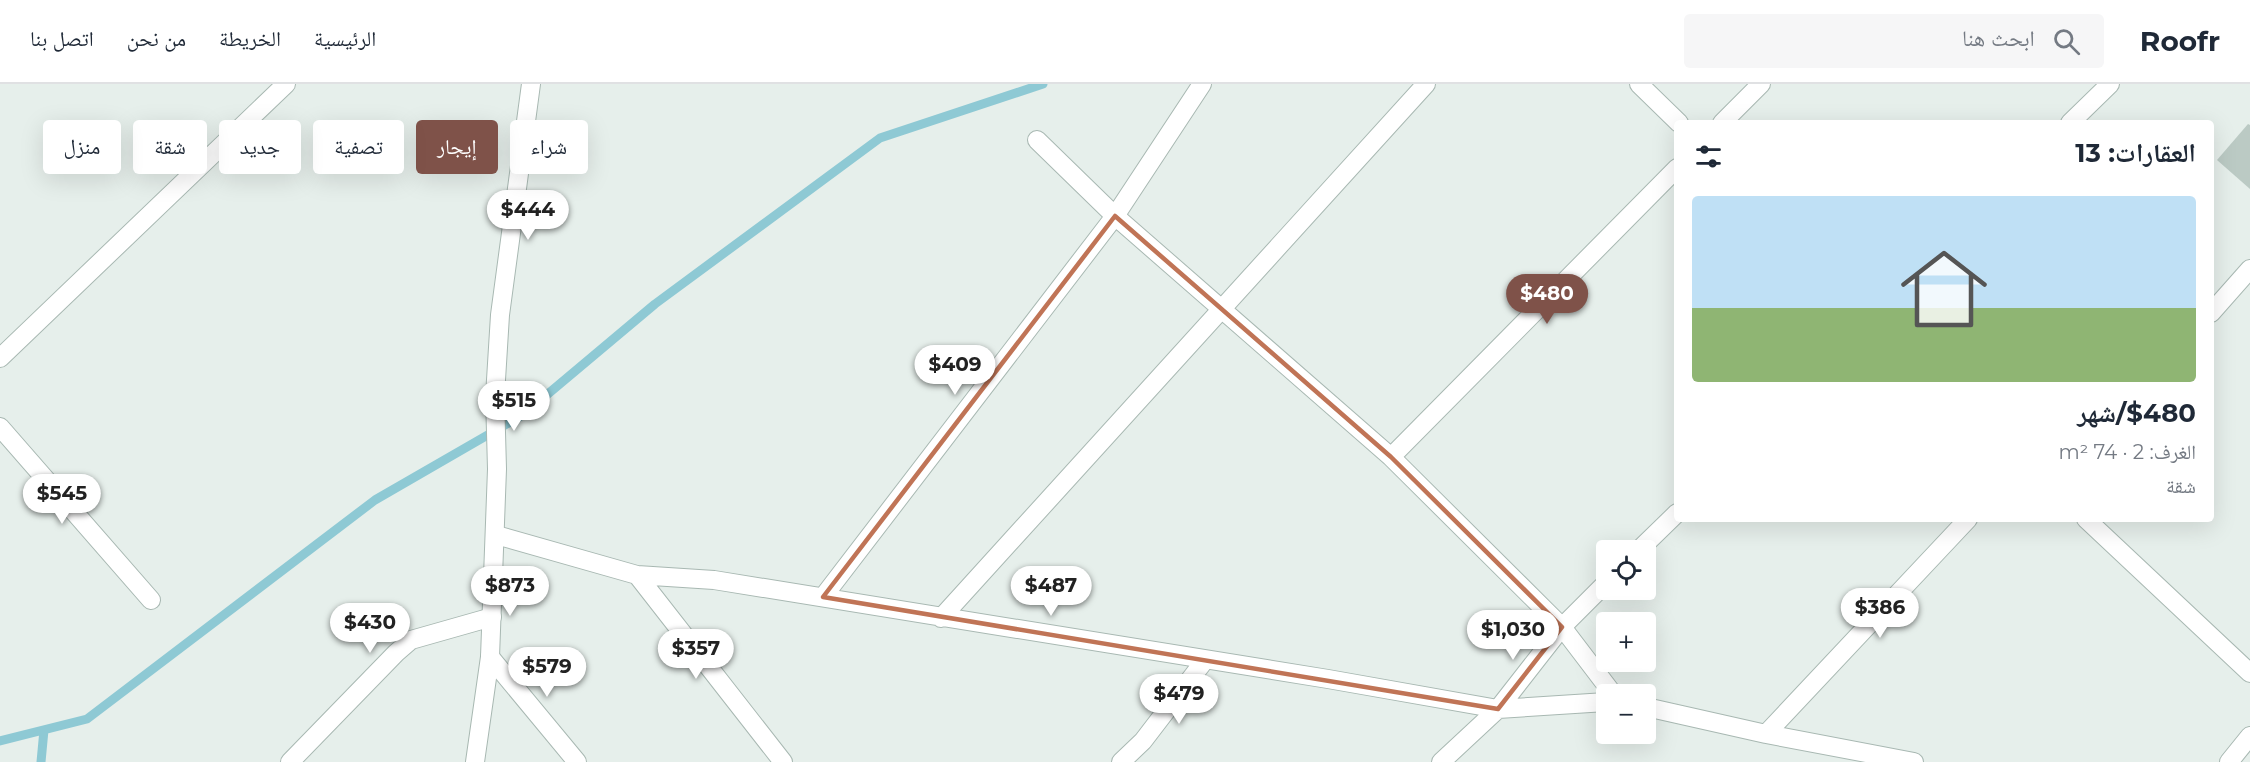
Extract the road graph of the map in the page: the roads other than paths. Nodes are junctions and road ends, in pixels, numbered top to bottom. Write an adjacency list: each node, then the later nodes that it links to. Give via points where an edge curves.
1 (286, 84): 17 (street)
2 (531, 84): 23 (street, via 500,315 495,396)
3 (1202, 84): 13 (street)
4 (1426, 84): 15 (street)
5 (1639, 84): 8 (street)
6 (1761, 84): 9 (street)
7 (2110, 84): 10 (street)
8 (1676, 120)
9 (1725, 120)
10 (2073, 120)
11 (1037, 140): 13 (street)
12 (1674, 171): 19 (street)
13 (1115, 216): 15 (street); 27 (street)
14 (2250, 269): 16 (street)
15 (1222, 308): 19 (street); 30 (street)
16 (2214, 310)
17 (0, 358)
18 (0, 427): 28 (street)
19 (1391, 457): 31 (street)
20 (1674, 516): 24 (street)
21 (1965, 522): 39 (street)
22 (2089, 522): 34 (street)
23 (496, 535): 25 (street); 29 (street)
24 (1649, 540)
25 (637, 575): 27 (street, via 714,580); 45 (street)
26 (1596, 593): 31 (street)
27 (823, 597): 30 (street)
28 (151, 600)
29 (492, 617): 32 (street); 42 (street, via 411,640)
30 (941, 618): 33 (street)
31 (1562, 627): 35 (street); 38 (street)
32 (490, 657): 43 (street); 44 (street)
33 (1205, 660): 38 (street); 46 (street, via 1143,741)
34 (2250, 673)
35 (1605, 684)
36 (1596, 703): 38 (street)
37 (1656, 709): 39 (street)
38 (1498, 710): 47 (street)
39 (1766, 734): 41 (street)
40 (2250, 736): 49 (street)
41 (1855, 757): 48 (street)
42 (290, 762)
43 (475, 762)
44 (577, 762)
45 (783, 762)
46 (1121, 762)
47 (1442, 762)
48 (1914, 762)
49 (2229, 762)

